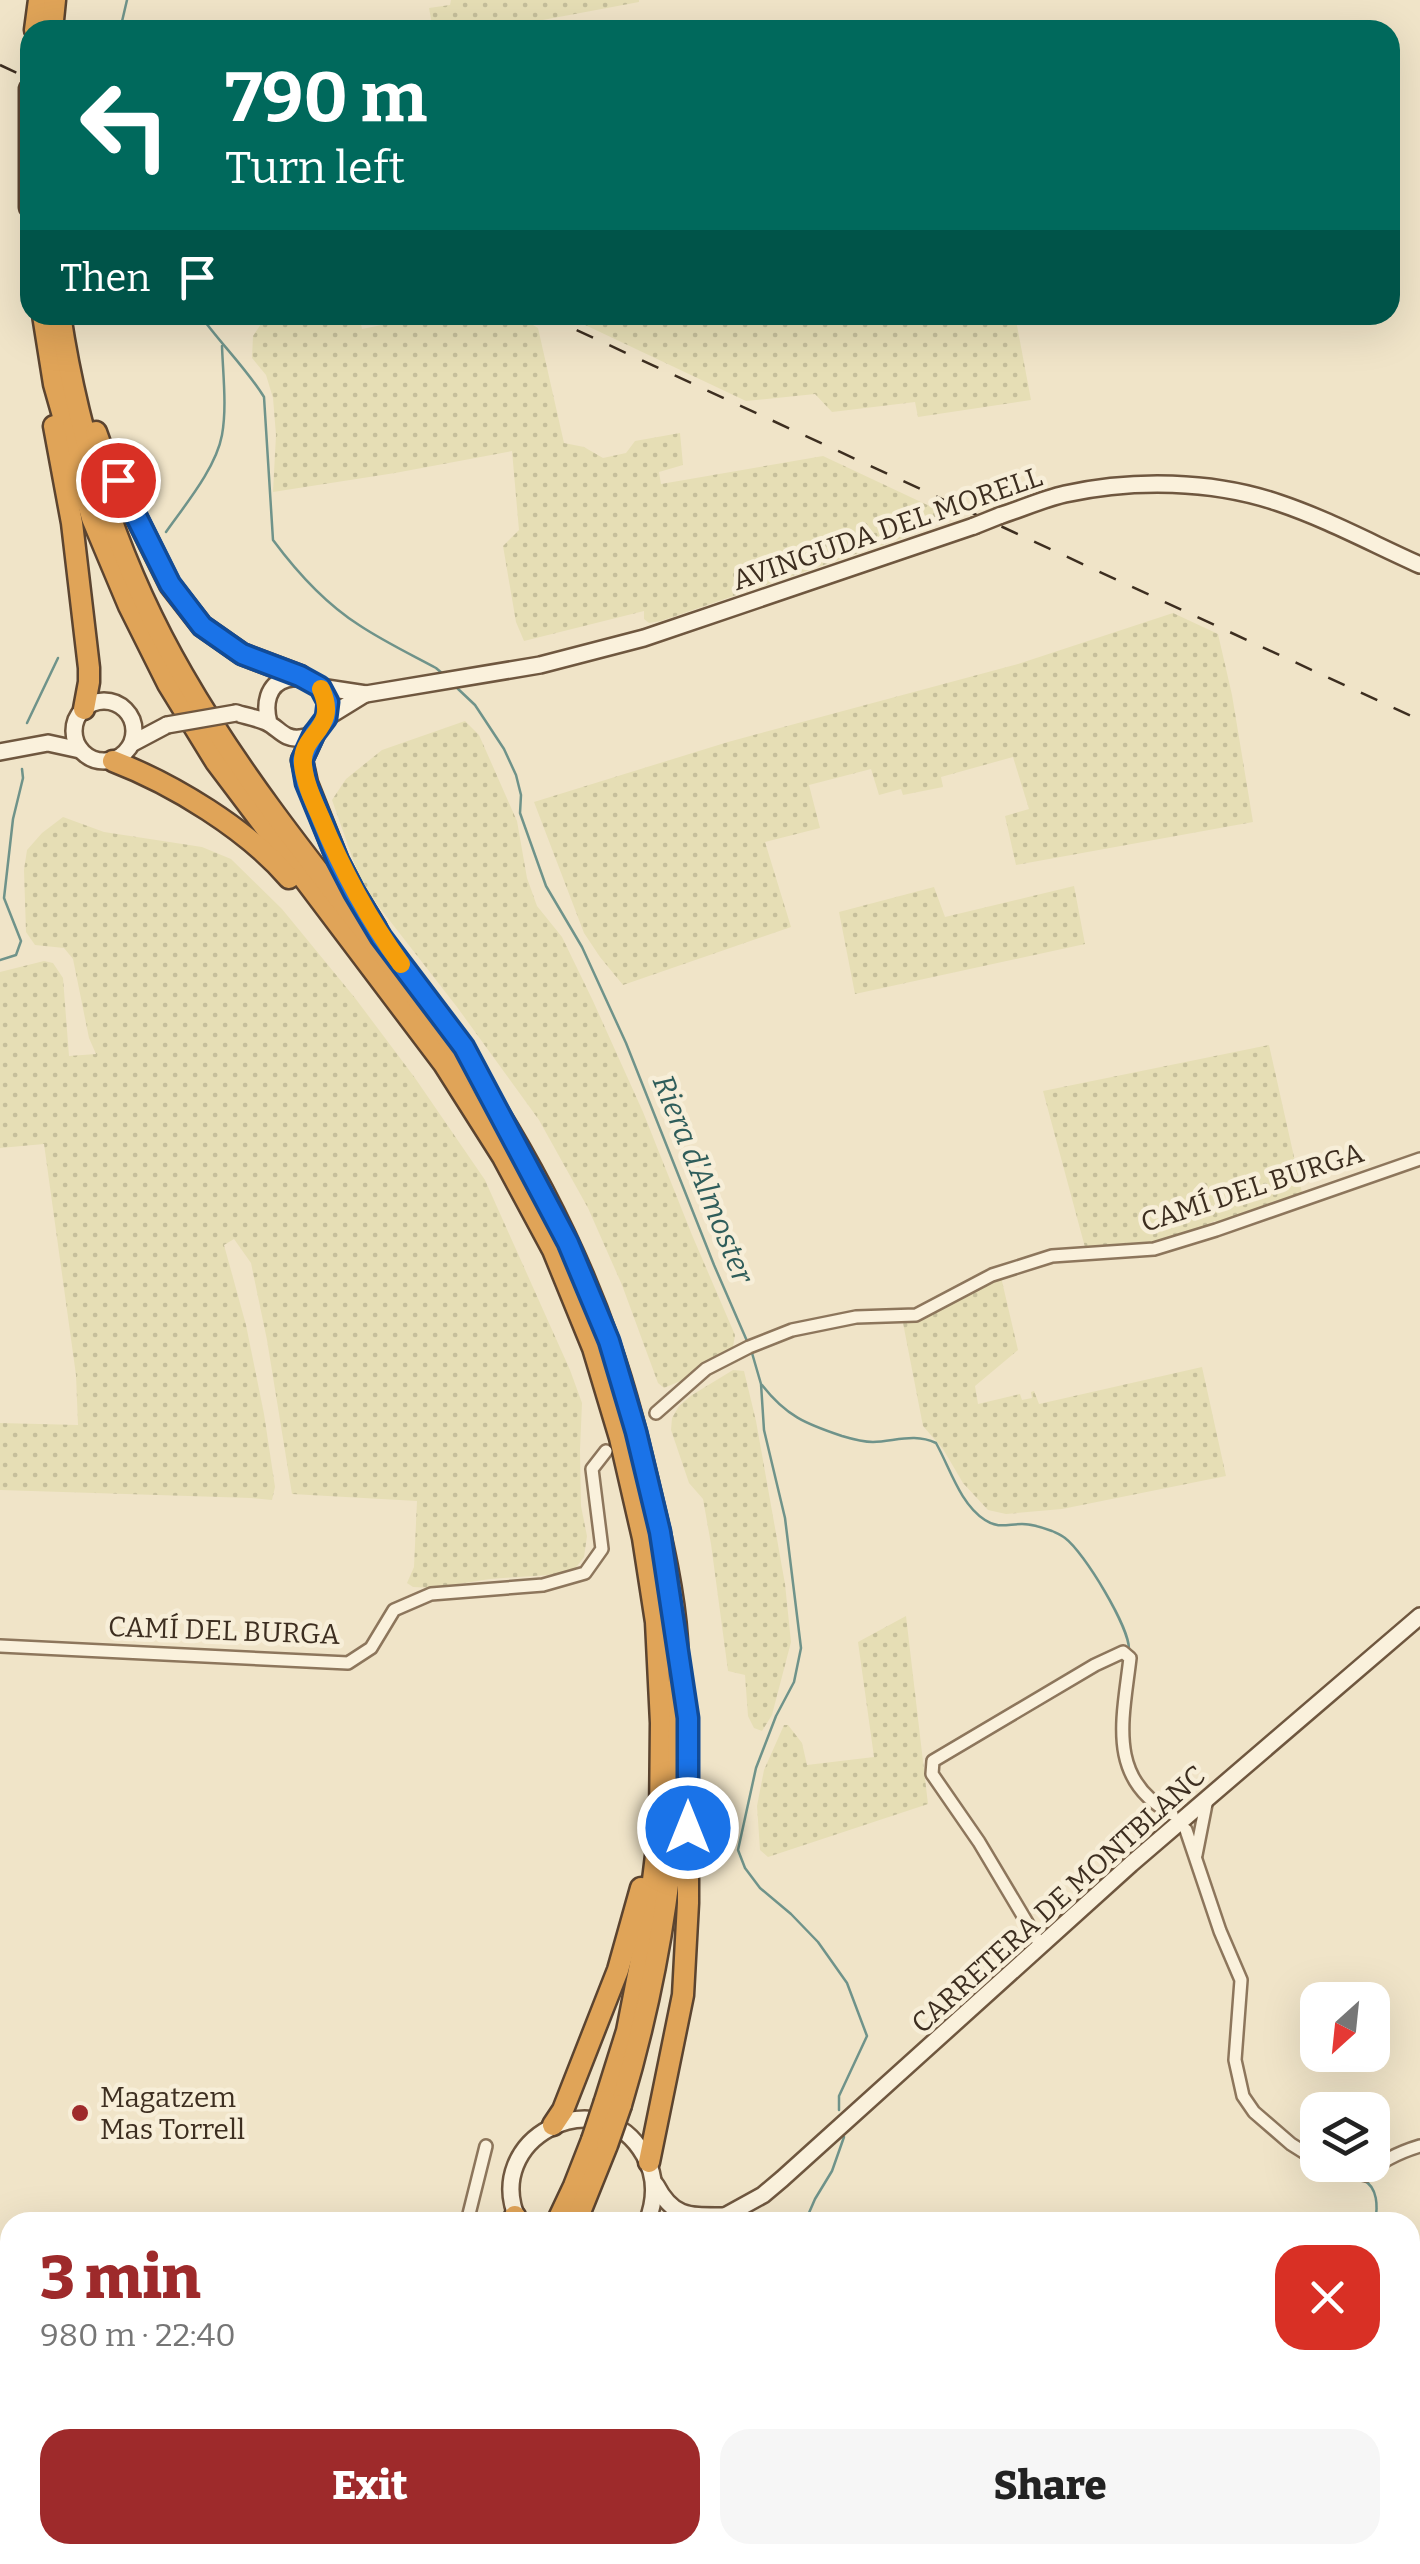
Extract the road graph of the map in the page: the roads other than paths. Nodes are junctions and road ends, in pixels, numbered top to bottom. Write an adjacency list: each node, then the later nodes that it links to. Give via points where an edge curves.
1 (42, 325): 11 (highway, via 89,668)
2 (43, 325): 21 (highway, via 92,518 168,684 216,762)
3 (61, 325): 21 (highway, via 106,509 182,675 323,878 457,1052)
4 (72, 325): 6 (highway, via 79,377 101,446 170,584 202,626 242,654)
5 (1420, 565): 8 (street, AVINGUDA DEL MORELL, bridge, via 1278,502 1190,486 1097,488 1062,494 644,638)
6 (300, 676): 7 (street); 9 (street, via 280,680)
7 (320, 687): 8 (street, AVINGUDA DEL MORELL); 15 (street, via 328,702)
8 (366, 694): 15 (street, AVINGUDA DEL MORELL)
9 (267, 696): 10 (street); 13 (street)
10 (236, 713): 13 (street); 14 (street, bridge)
11 (79, 715): 12 (street, via 91,704 110,701); 16 (street); 18 (street, via 74,736)
12 (131, 718): 14 (street); 17 (street)
13 (269, 723): 15 (street, via 300,739)
14 (167, 725): 17 (street)
15 (320, 726): 21 (highway, via 302,760 346,877 381,937 464,1047)
16 (48, 743): 18 (street); 19 (street)
17 (133, 743): 20 (street)
18 (80, 750): 20 (street, via 95,761)
19 (0, 752)
20 (113, 760): 21 (highway, via 228,823 285,873)
21 (511, 1152): 26 (highway, via 594,1348 644,1538); 27 (highway, via 568,1243 609,1341 656,1516)
22 (1420, 1159): 23 (street, CAMÍ DEL BURGA, via 1154,1248 1052,1256 992,1275 916,1314 792,1330 706,1368)
23 (656, 1412)
24 (606, 1452): 28 (street, CAMÍ DEL BURGA, via 592,1470 602,1549 586,1573 543,1584 431,1594 394,1610 371,1648 348,1663)
25 (1420, 1616): 29 (street, CARRETERA DE MONTBLANC)
26 (656, 1622): 34 (highway, via 660,1823); 35 (highway, via 651,1824 641,1892 618,1970)
27 (677, 1635): 34 (highway, via 676,1823 662,1934 642,2035); 41 (highway, via 688,1718 688,1903 683,1995)
28 (0, 1646)
29 (1208, 1799): 32 (street); 33 (street, CARRETERA DE MONTBLANC)
30 (1172, 1814): 33 (street, via 1143,1794 1125,1762 1130,1658 1123,1652 933,1761 932,1774)
31 (1186, 1830): 32 (street)
32 (1195, 1860): 39 (street, via 1241,1980 1235,2060 1243,2096)
33 (1041, 1946): 48 (street, CARRETERA DE MONTBLANC, via 782,2179)
34 (613, 2103): 36 (highway, bridge)
35 (552, 2125): 41 (street, via 601,2121 630,2136); 43 (street, via 528,2143 515,2165)
36 (600, 2143): 44 (highway); 45 (highway)
37 (486, 2146): 42 (street)
38 (1420, 2146): 40 (street)
39 (1300, 2149)
40 (1390, 2158)
41 (651, 2172): 46 (street); 47 (street, via 665,2203)
42 (470, 2212)
43 (514, 2212)
44 (562, 2212)
45 (579, 2212)
46 (650, 2212)
47 (680, 2212)
48 (733, 2212)

